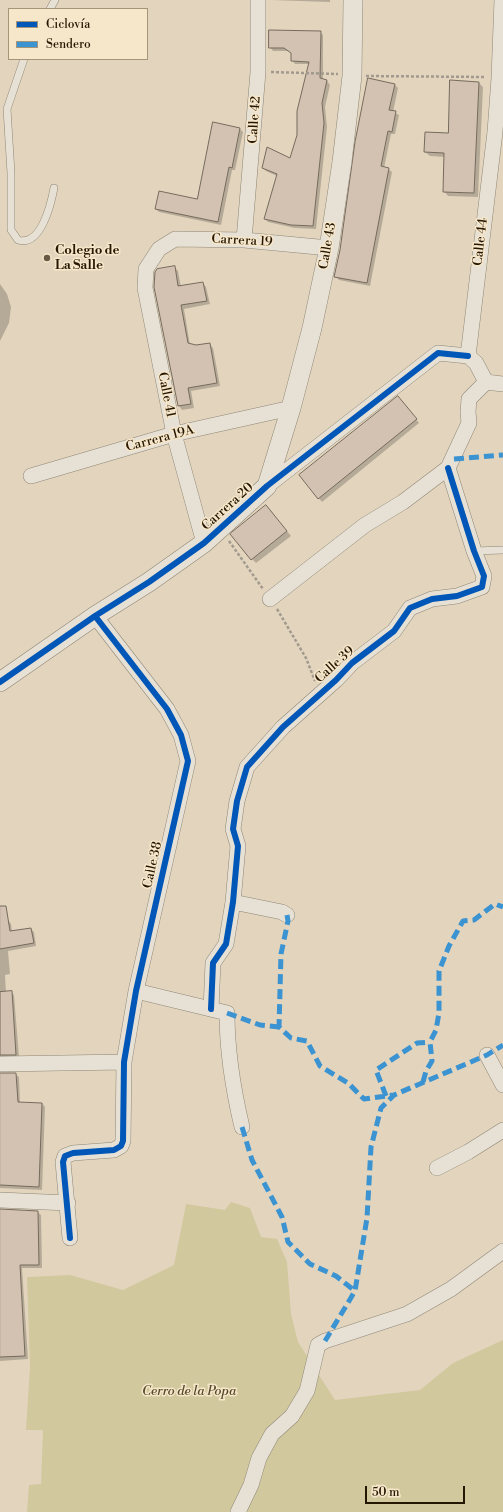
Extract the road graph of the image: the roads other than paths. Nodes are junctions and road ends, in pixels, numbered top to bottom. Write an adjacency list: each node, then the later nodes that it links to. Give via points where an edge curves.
1 (258, 0): 7 (street, Calle 42, via 258,72)
2 (353, 0): 8 (street, Calle 43, via 352,75 342,162)
3 (502, 0): 5 (street, Calle 44)
4 (24, 60): 6 (lane, via 7,109 11,230 18,240 32,238 45,222)
5 (499, 132): 10 (street, Calle 44)
6 (54, 188)
7 (244, 240): 8 (street, Carrera 19); 9 (street, Carrera 19, via 175,239)
8 (328, 248): 13 (street, Calle 43, via 312,328)
9 (158, 249): 14 (street, Calle 41, via 146,269 145,288)
10 (468, 356): 11 (street, via 476,363); 17 (street, Carrera 20, via 438,353)
11 (486, 382): 12 (street); 15 (street, via 469,399 469,422)
12 (503, 384)
13 (291, 408): 14 (street, Carrera 19A); 17 (street, Calle 43)
14 (174, 434): 16 (street, Carrera 19A); 18 (street, Calle 41)
15 (448, 468): 20 (street, Calle 39); 21 (street, via 403,502 365,525)
16 (31, 476)
17 (267, 486): 18 (street, Carrera 20)
18 (204, 543): 22 (street, Carrera 20)
19 (503, 550): 20 (lane)
20 (474, 551): 24 (street, Calle 39, via 484,576 482,587 457,596 432,599 410,608 394,631 352,663 283,727 247,767 237,801 233,829 238,846)
21 (270, 599)
22 (95, 616): 23 (street, Carrera 20); 26 (street, Calle 38, via 166,709 181,735 188,762)
23 (0, 682)
24 (233, 902): 25 (street); 27 (street, via 226,944 213,963)
25 (287, 915)
26 (136, 991): 27 (street); 29 (street, Calle 38)
27 (211, 1009): 32 (street, via 227,1013 232,1080)
28 (487, 1055): 31 (street)
29 (124, 1062): 30 (street); 36 (street, Calle 38, via 123,1141 121,1146 114,1150 73,1153 65,1156 63,1162)
30 (0, 1064)
31 (503, 1085)
32 (242, 1127)
33 (503, 1130): 34 (street)
34 (437, 1168)
35 (0, 1200): 36 (street)
36 (68, 1203): 37 (street)
37 (70, 1238)
38 (503, 1251): 39 (street, via 451,1289 407,1314 325,1340 318,1345 307,1391 292,1416 272,1434 259,1458 251,1485)
39 (238, 1512)

